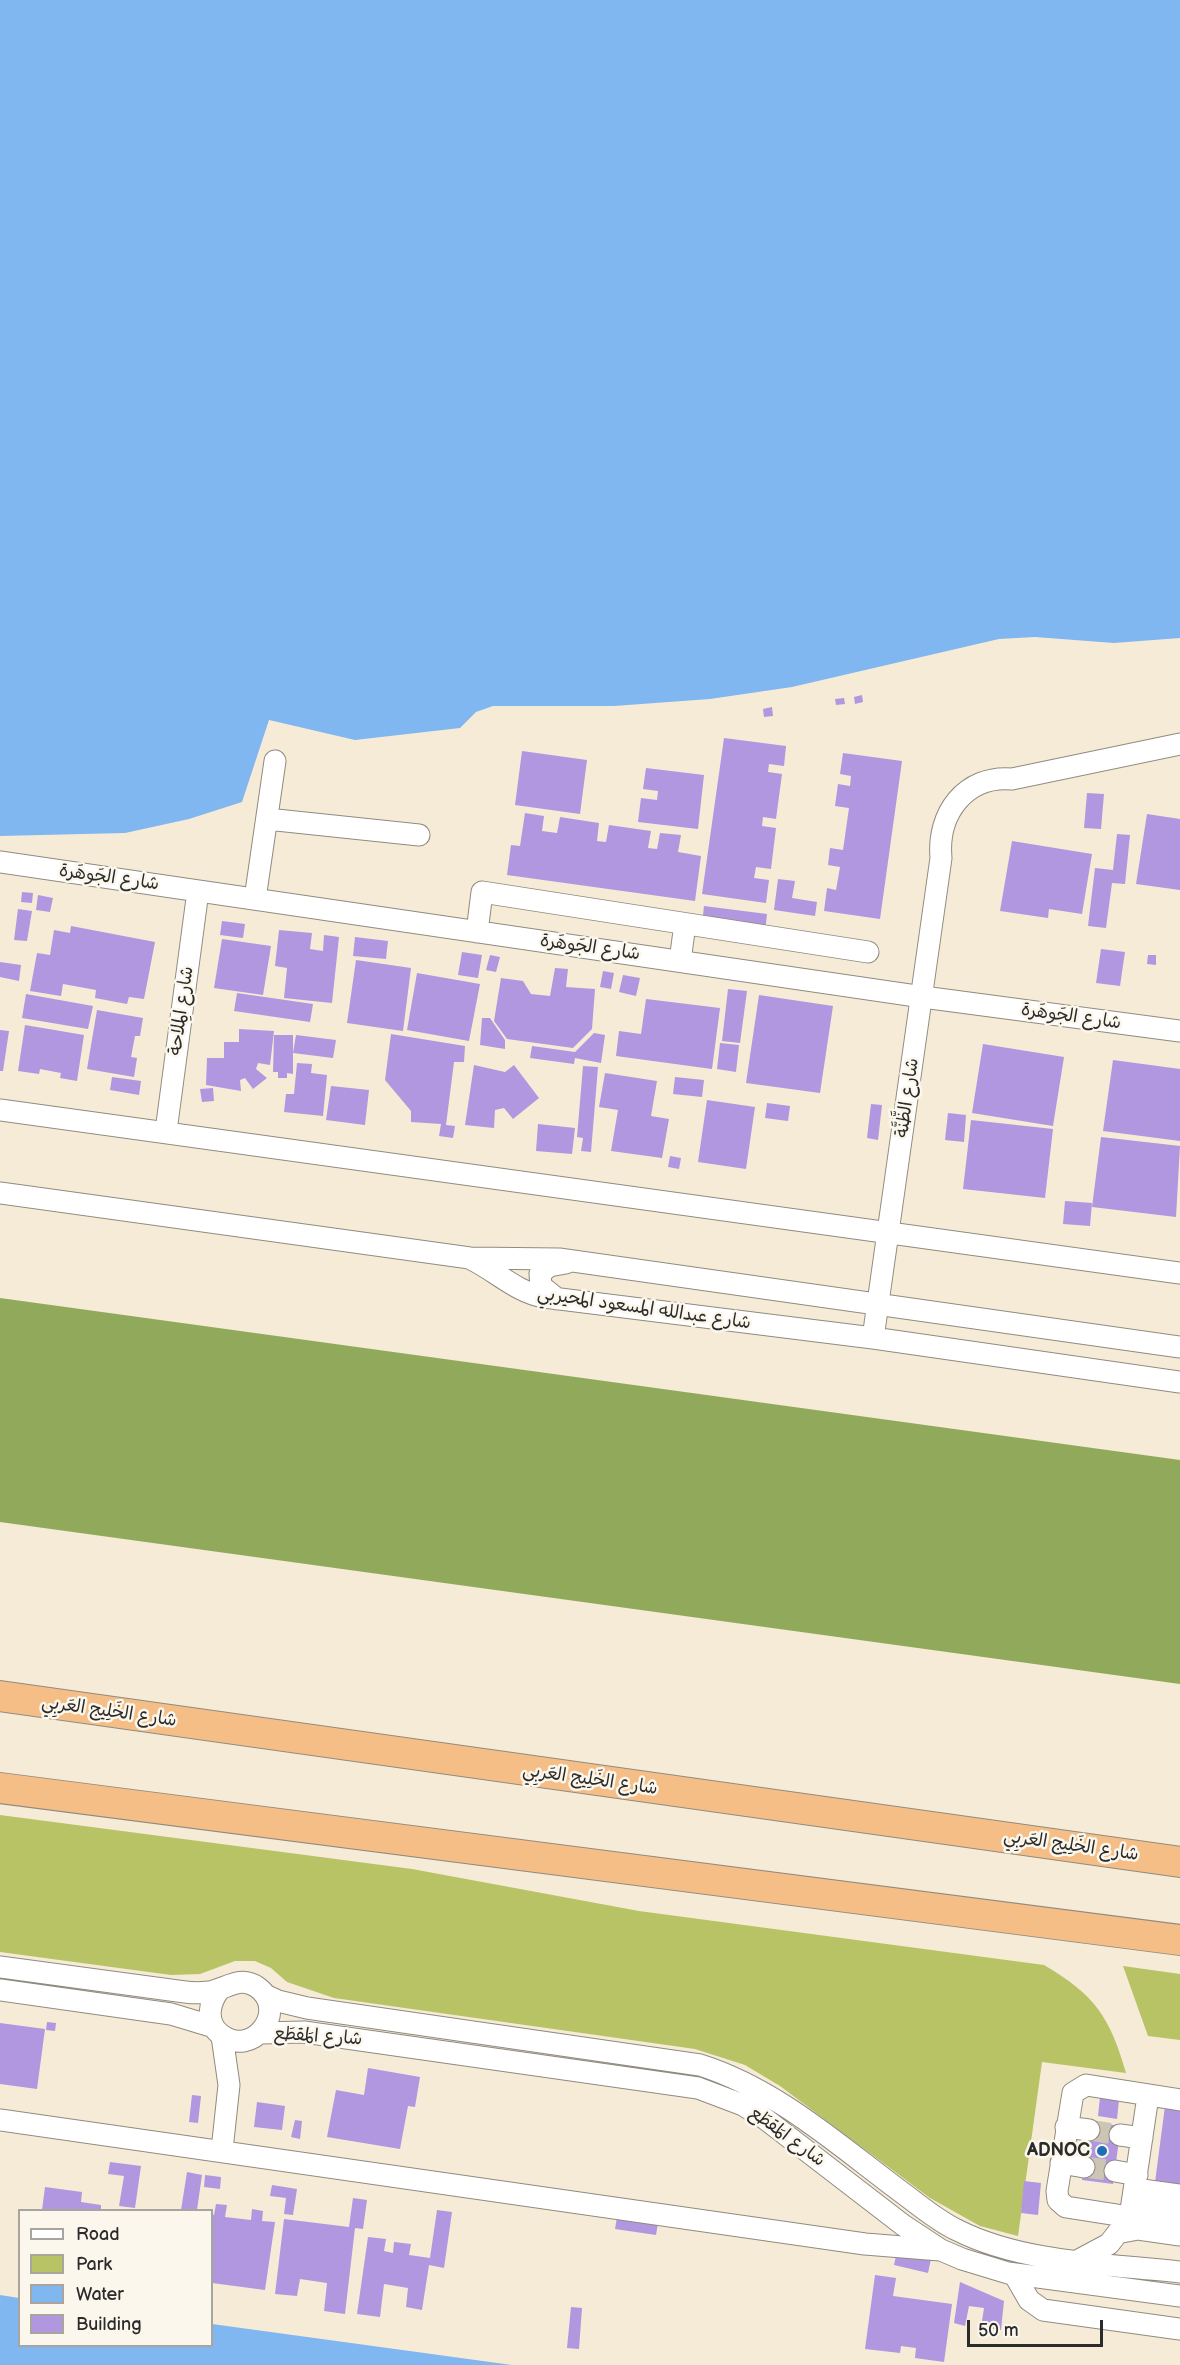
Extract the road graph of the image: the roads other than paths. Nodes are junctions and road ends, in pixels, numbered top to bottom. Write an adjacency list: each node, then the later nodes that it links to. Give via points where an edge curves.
1 (1180, 744): 12 (street, شارع الظَّنَّة, via 1012,779 967,807 941,858)
2 (275, 761): 3 (street)
3 (267, 819): 4 (street); 7 (street)
4 (418, 835)
5 (0, 862): 6 (street, شارع الجَوهَرة)
6 (198, 891): 7 (street, شارع الجَوهَرة); 15 (street, شارع المِلاحة)
7 (255, 899): 9 (street, شارع الجَوهَرة)
8 (686, 924): 9 (street, via 482,892); 10 (street); 11 (street)
9 (477, 932): 11 (street, شارع الجَوهَرة)
10 (868, 952)
11 (680, 961): 12 (street, شارع الجَوهَرة)
12 (923, 997): 13 (street, شارع الجَوهَرة); 17 (street, شارع الظَّنَّة)
13 (1180, 1031)
14 (0, 1110): 15 (street)
15 (166, 1131): 17 (street)
16 (0, 1193): 18 (street)
17 (889, 1232): 20 (street); 22 (street, شارع الظَّنَّة)
18 (470, 1258): 19 (street, شارع عبدالله المسعود المحيربي); 21 (street, شارع عبدالله المسعود المحيربي, via 526,1292)
19 (573, 1261): 21 (street, via 549,1266 540,1274 541,1286); 22 (street, شارع عبدالله المسعود المحيربي)
20 (1180, 1273)
21 (557, 1299): 23 (street, شارع عبدالله المسعود المحيربي)
22 (878, 1305): 23 (street, شارع الظَّنَّة); 24 (street, شارع عبدالله المسعود المحيربي)
23 (873, 1338): 25 (street, شارع عبدالله المسعود المحيربي)
24 (1180, 1347)
25 (1180, 1382)
26 (0, 1696): 28 (highway, شارع الخَلِيج العَربِي)
27 (0, 1788): 29 (highway)
28 (1180, 1862)
29 (1180, 1940)
30 (0, 1967): 31 (street, via 185,1992)
31 (220, 1989): 33 (street, via 244,1982); 34 (street, via 210,2007)
32 (0, 1990): 34 (street, via 171,2014)
33 (265, 1995): 35 (street, via 270,2015); 53 (street, شارع المَقطَع, via 300,2007 676,2060 724,2072 768,2093 955,2229 1017,2252)
34 (218, 2031): 35 (street, via 239,2042); 36 (street)
35 (254, 2037): 36 (street); 52 (street, شارع المَقطَع, via 304,2032 698,2088 764,2118)
36 (229, 2085): 44 (street)
37 (1148, 2096): 38 (street); 40 (street, via 1080,2086 1072,2093); 43 (street)
38 (1180, 2100)
39 (0, 2120): 44 (street)
40 (1066, 2127): 41 (street); 45 (street)
41 (1089, 2130)
42 (1120, 2135): 43 (street)
43 (1142, 2138): 49 (street)
44 (222, 2150): 52 (street, via 882,2246)
45 (1061, 2163): 46 (street); 49 (street, via 1057,2195 1062,2205)
46 (1084, 2167)
47 (1115, 2171): 49 (street)
48 (1180, 2195): 49 (street)
49 (1131, 2204): 50 (street); 51 (street, via 1147,2229); 53 (street, via 1102,2249)
50 (1180, 2215)
51 (1180, 2235)
52 (940, 2250): 55 (street, شارع المَقطَع)
53 (1079, 2260): 54 (street, شارع المَقطَع)
54 (1180, 2272)
55 (1014, 2274): 56 (street, شارع المَقطَع); 57 (street, via 1029,2300 1043,2310)
56 (1180, 2296)
57 (1180, 2329)

